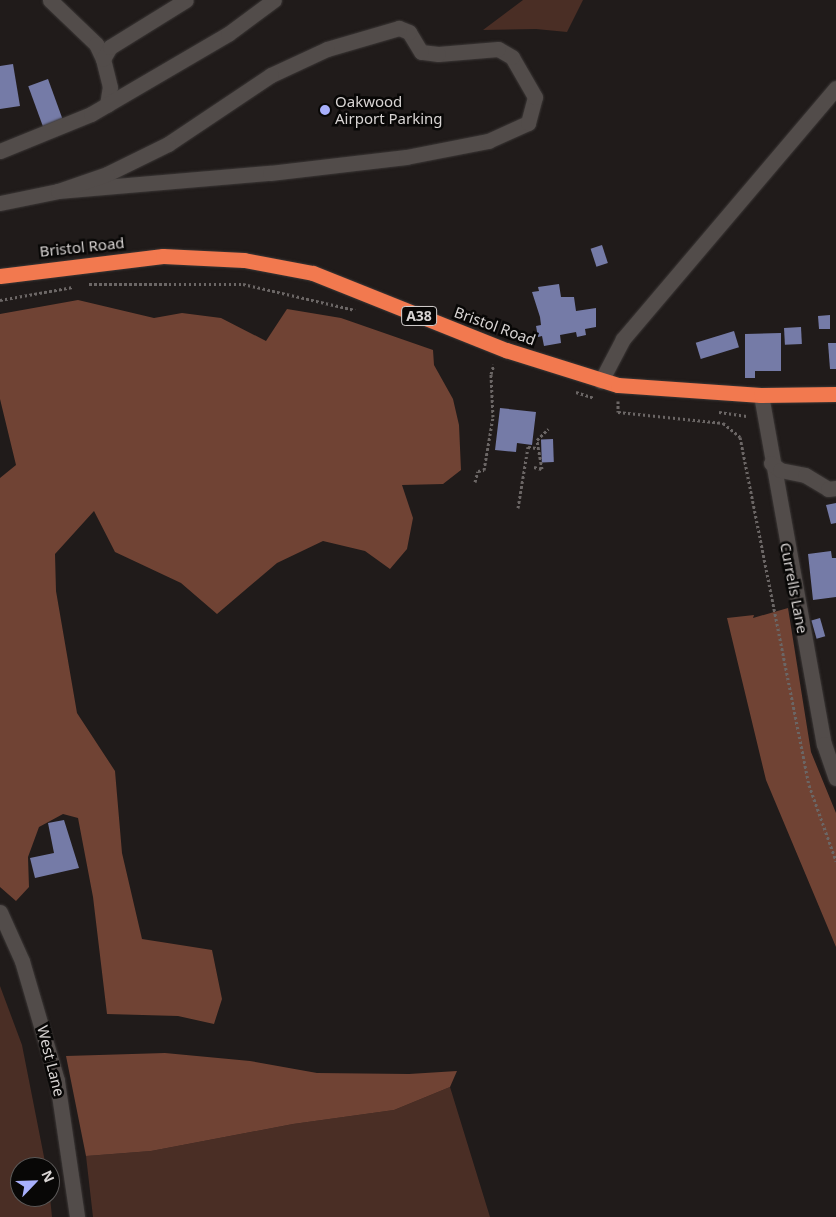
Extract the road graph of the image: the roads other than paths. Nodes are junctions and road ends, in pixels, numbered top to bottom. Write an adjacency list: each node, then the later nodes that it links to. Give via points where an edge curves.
1 (50, 0): 4 (street, via 96,44)
2 (186, 0): 4 (street, via 110,47)
3 (274, 0): 6 (street, via 228,34)
4 (103, 59): 6 (street, via 110,87)
5 (836, 88): 11 (street, via 629,332)
6 (107, 105): 7 (street)
7 (0, 151)
8 (58, 191): 8 (street, via 270,173 406,157 488,141 528,123 535,97 512,57 498,49 438,54 421,52 409,32 399,28 327,49 271,75 168,144 107,174); 9 (street)
9 (0, 203)
10 (0, 276): 11 (highway, Bristol Road / A38, via 163,256 244,260 313,273 506,350)
11 (601, 381): 13 (highway, Bristol Road / A38, via 618,385)
12 (836, 394): 13 (highway, Bristol Road / A38)
13 (761, 395): 14 (street, Currells Lane)
14 (771, 463): 15 (street, via 780,470 805,475 828,489); 16 (street, Currells Lane, via 824,744)
15 (836, 488)
16 (836, 778)
17 (0, 912): 18 (street, West Lane, via 22,961 57,1081)
18 (78, 1217)

